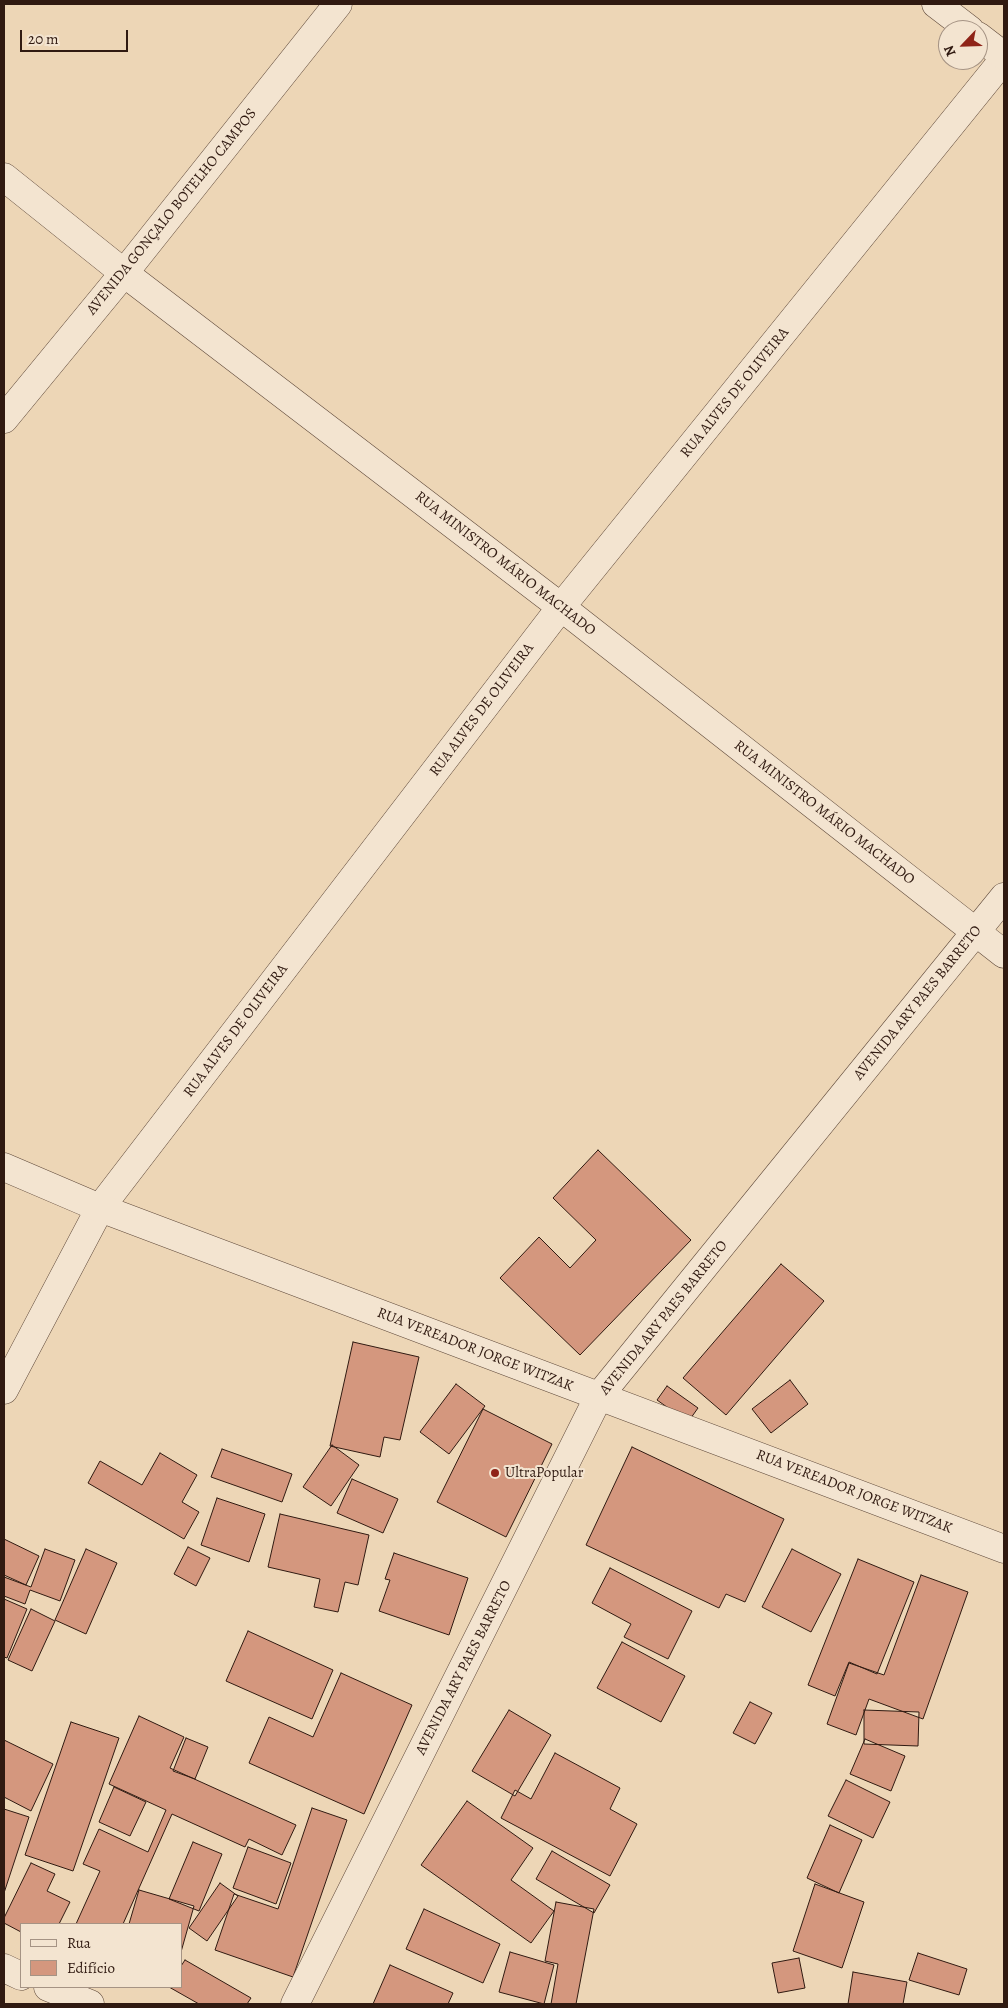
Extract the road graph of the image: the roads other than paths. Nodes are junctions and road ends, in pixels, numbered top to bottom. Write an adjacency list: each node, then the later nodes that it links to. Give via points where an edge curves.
1 (338, 4): 7 (street, AVENIDA GONÇALO BOTELHO CAMPOS)
2 (936, 4): 3 (street)
3 (957, 20)
4 (988, 44): 5 (street)
5 (1004, 58): 9 (street, RUA ALVES DE OLIVEIRA)
6 (4, 176): 7 (street, RUA MINISTRO MÁRIO MACHADO)
7 (124, 273): 8 (street, AVENIDA GONÇALO BOTELHO CAMPOS); 9 (street, RUA MINISTRO MÁRIO MACHADO)
8 (4, 419)
9 (561, 607): 11 (street, RUA MINISTRO MÁRIO MACHADO); 14 (street, RUA ALVES DE OLIVEIRA)
10 (1004, 897): 11 (street, AVENIDA ARY PAES BARRETO)
11 (976, 932): 12 (street, RUA MINISTRO MÁRIO MACHADO); 16 (street, AVENIDA ARY PAES BARRETO)
12 (1004, 954)
13 (4, 1168): 14 (street, RUA VEREADOR JORGE WITZAK)
14 (100, 1208): 15 (street, RUA ALVES DE OLIVEIRA); 16 (street, RUA VEREADOR JORGE WITZAK)
15 (4, 1390)
16 (599, 1396): 17 (street, RUA VEREADOR JORGE WITZAK); 22 (street, AVENIDA ARY PAES BARRETO)
17 (1004, 1549)
18 (4, 1968): 19 (street)
19 (20, 1976)
20 (50, 1988): 21 (street)
21 (90, 2004)
22 (296, 2004)

